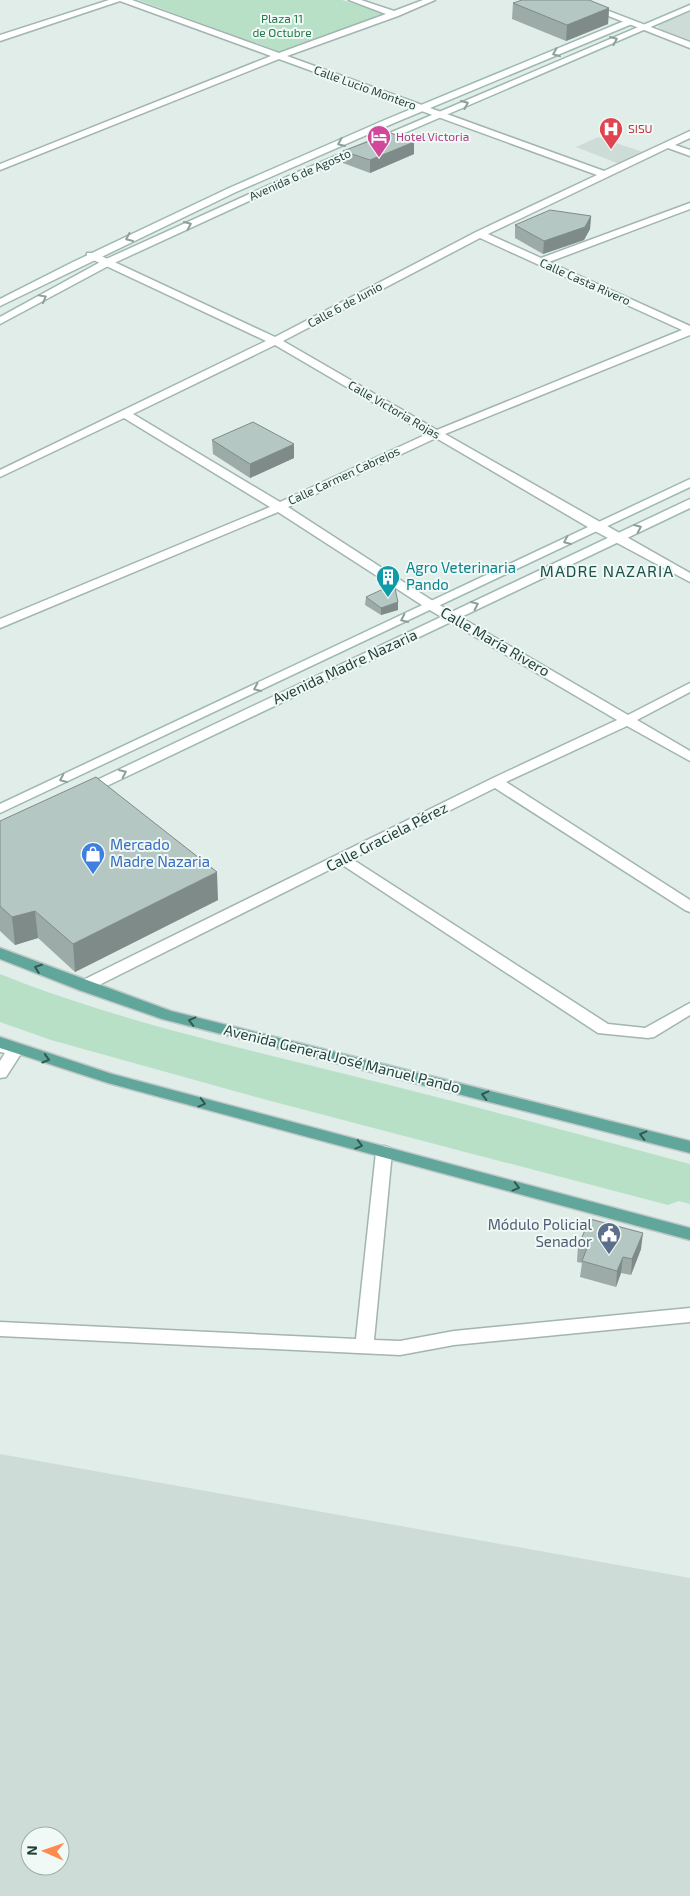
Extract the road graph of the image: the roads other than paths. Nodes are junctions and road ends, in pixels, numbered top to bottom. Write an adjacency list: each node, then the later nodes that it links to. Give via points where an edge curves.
1 (117, 0): 11 (street)
2 (124, 0): 13 (street, Calle Lucio Montero)
3 (353, 0): 8 (street)
4 (431, 0): 8 (street)
5 (572, 0): 9 (street)
6 (681, 0): 9 (street, Avenida 6 de Agosto)
7 (690, 7): 10 (street, Avenida 6 de Agosto)
8 (394, 14): 13 (street)
9 (630, 22): 10 (street); 14 (street, Avenida 6 de Agosto, one-way to 14)
10 (644, 27): 12 (street); 15 (street, Avenida 6 de Agosto, one-way to 10)
11 (0, 38)
12 (690, 45)
13 (280, 56): 14 (street, Calle Lucio Montero); 19 (street)
14 (420, 109): 15 (street, Calle Lucio Montero); 23 (street, Avenida 6 de Agosto, one-way to 23)
15 (438, 116): 20 (street, Calle Lucio Montero); 24 (street, Avenida 6 de Agosto, one-way to 15)
16 (690, 134): 17 (street, Calle 6 de Junio)
17 (668, 145): 18 (street); 20 (street, Calle 6 de Junio)
18 (690, 153)
19 (0, 167)
20 (606, 176): 22 (street, Calle 6 de Junio)
21 (690, 206): 25 (street)
22 (480, 234): 25 (street, Calle Casta Rivero); 29 (street, Calle 6 de Junio)
23 (91, 255): 24 (street, Calle Victoria Rojas); 26 (street, Avenida 6 de Agosto)
24 (108, 262): 27 (street, Avenida 6 de Agosto, one-way to 24); 29 (street, Calle Victoria Rojas)
25 (540, 262): 28 (street, Calle Casta Rivero)
26 (0, 303)
27 (0, 321)
28 (690, 330): 31 (street, Calle Carmen Cabrejos)
29 (275, 341): 30 (street, Calle 6 de Junio); 31 (street, Calle Victoria Rojas)
30 (124, 413): 32 (street, Calle 6 de Junio); 35 (street, Calle María Rivero)
31 (436, 434): 35 (street, Calle Carmen Cabrejos); 36 (street, Calle Victoria Rojas)
32 (0, 474)
33 (690, 483): 36 (street, Avenida Madre Nazaria)
34 (690, 503): 37 (street, Avenida Madre Nazaria, one-way to 34)
35 (279, 506): 39 (street, Calle María Rivero); 41 (street, Calle Carmen Cabrejos)
36 (598, 527): 37 (street, Calle Victoria Rojas); 39 (street, Avenida Madre Nazaria, one-way to 39)
37 (617, 538): 38 (street, Calle Victoria Rojas); 40 (street, Avenida Madre Nazaria, one-way to 37)
38 (690, 578)
39 (432, 606): 40 (street, Calle María Rivero); 47 (street, Avenida Madre Nazaria, one-way to 47)
40 (451, 617): 43 (street, Calle María Rivero); 46 (street, Avenida Madre Nazaria, one-way to 40)
41 (0, 624)
42 (690, 687): 43 (street, Calle Graciela Pérez)
43 (628, 720): 44 (street, Calle María Rivero); 45 (street, Calle Graciela Pérez)
44 (690, 757)
45 (496, 782): 48 (street, Calle Graciela Pérez); 49 (street)
46 (72, 797)
47 (0, 809)
48 (344, 859): 51 (street, Calle Graciela Pérez); 52 (street, via 604,1029 648,1033)
49 (690, 907)
50 (0, 953): 51 (main road, Avenida General José Manuel Pando, one-way to 50)
51 (84, 986): 57 (main road, Avenida General José Manuel Pando, one-way to 51, via 167,1015)
52 (690, 1008)
53 (0, 1042): 55 (main road)
54 (0, 1047): 55 (street)
55 (16, 1050): 56 (street); 58 (main road, one-way to 58)
56 (0, 1073)
57 (690, 1147)
58 (384, 1152): 59 (main road, one-way to 59); 62 (street)
59 (690, 1234)
60 (690, 1316): 62 (street, via 454,1338 400,1348)
61 (0, 1329): 62 (street)
62 (364, 1346)

